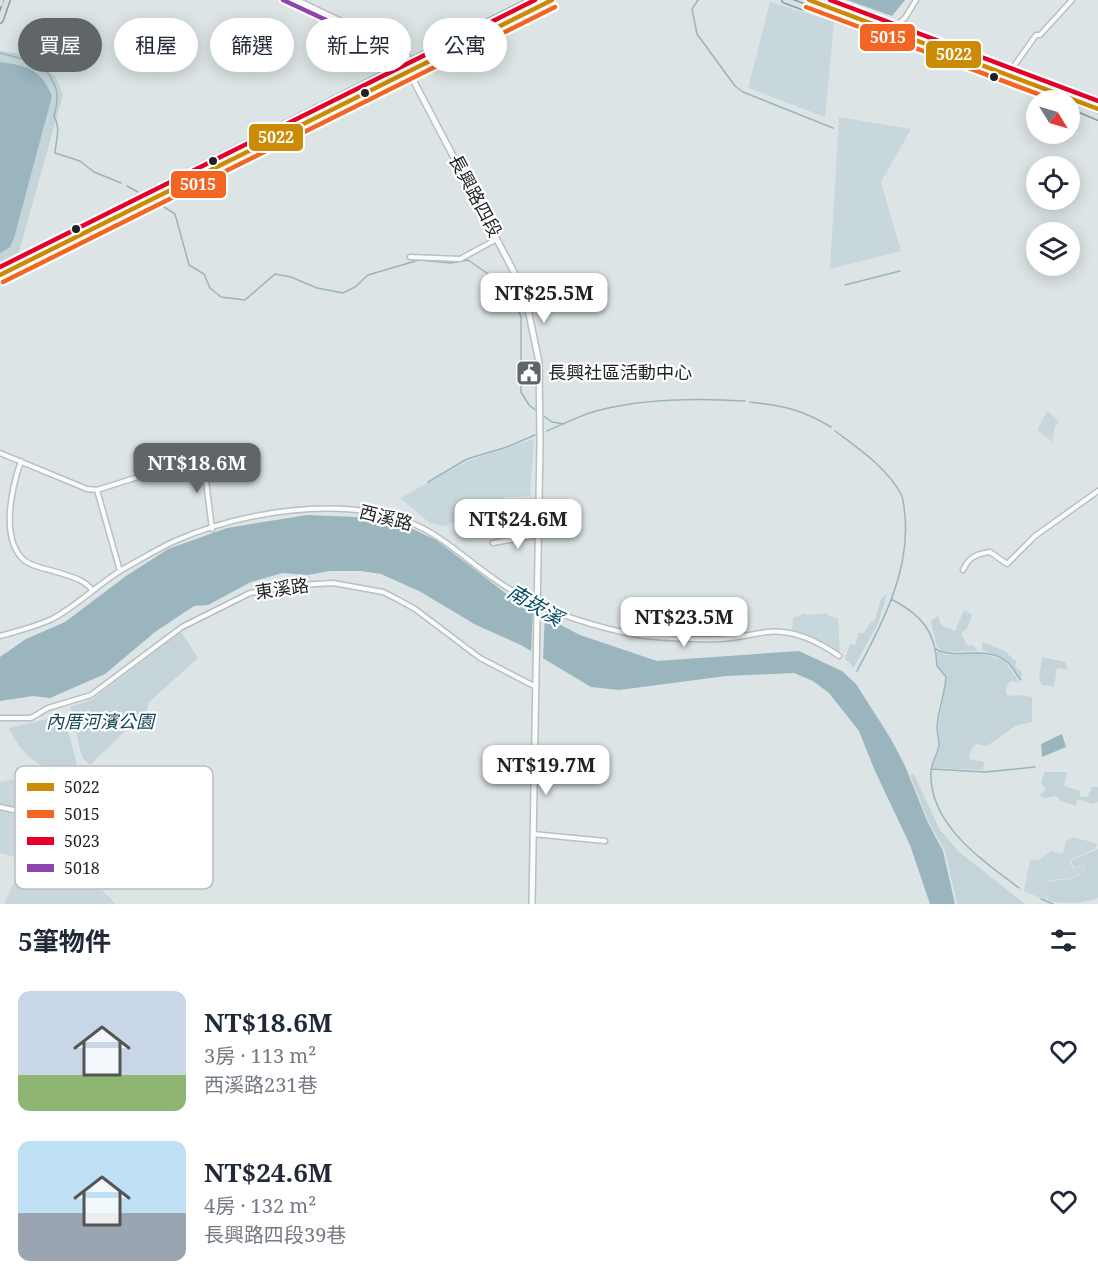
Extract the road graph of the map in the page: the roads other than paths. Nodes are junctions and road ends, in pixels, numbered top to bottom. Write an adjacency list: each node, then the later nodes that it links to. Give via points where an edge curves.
1 (7, 0): 15 (main road)
2 (283, 0): 12 (street)
3 (296, 0): 13 (street)
4 (532, 0): 14 (main road)
5 (552, 0): 17 (main road)
6 (785, 0): 11 (main road)
7 (809, 0): 10 (main road)
8 (916, 0): 16 (street, via 905,18)
9 (1072, 0): 20 (street, via 1036,35)
10 (819, 2): 11 (street); 16 (main road)
11 (819, 12): 21 (main road)
12 (322, 18)
13 (334, 18)
14 (497, 18)
15 (0, 20)
16 (890, 30): 20 (main road)
17 (411, 71)
18 (392, 72): 28 (main road)
19 (410, 72): 26 (street, 長興路四段); 29 (main road)
20 (1007, 75): 21 (street); 24 (main road)
21 (1005, 83): 22 (main road)
22 (1026, 90)
23 (1080, 109): 25 (main road)
24 (1098, 109)
25 (1098, 117)
26 (498, 239): 27 (street, via 460,259); 37 (street, 長興路四段, via 523,294 539,362)
27 (410, 257)
28 (0, 267)
29 (0, 275)
30 (223, 450): 32 (street)
31 (0, 453): 33 (street)
32 (203, 456): 34 (street); 36 (street)
33 (21, 461): 34 (street); 41 (street, via 6,525 16,553 33,565 77,579)
34 (97, 490): 40 (street)
35 (1098, 491): 39 (street, via 1035,537 1007,564 990,552 968,559)
36 (212, 529): 40 (street, 西溪路, via 172,542); 42 (street, 西溪路, via 253,517 305,510 346,509 396,517 437,536)
37 (539, 535): 38 (street); 42 (street, 長興路四段)
38 (493, 543)
39 (963, 570)
40 (120, 571): 41 (street, 西溪路)
41 (92, 591): 43 (street, 西溪路, via 53,618)
42 (538, 608): 44 (street, 西溪路, via 641,634 719,639 786,633 810,640); 45 (street, 長興路四段)
43 (0, 636)
44 (839, 656)
45 (536, 687): 46 (street, 東溪路, via 480,658 397,599 383,592 333,583 250,593 182,627 91,695 48,708 31,718); 49 (street, 長興路四段)
46 (0, 718)
47 (0, 807): 48 (street)
48 (15, 810)
49 (533, 834): 50 (street); 51 (street, 長興路四段)
50 (605, 841)
51 (532, 904)

